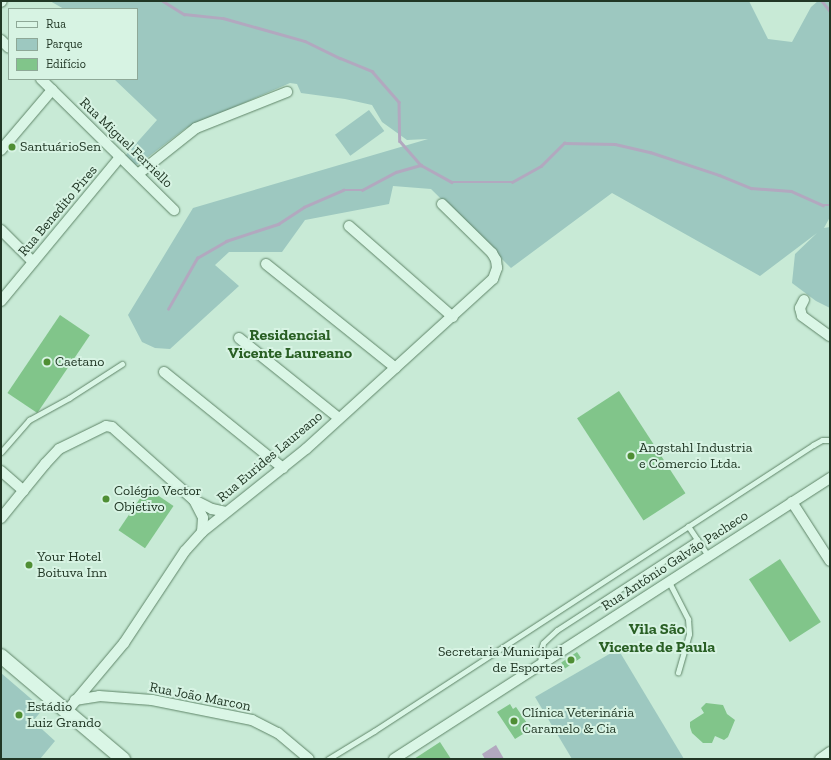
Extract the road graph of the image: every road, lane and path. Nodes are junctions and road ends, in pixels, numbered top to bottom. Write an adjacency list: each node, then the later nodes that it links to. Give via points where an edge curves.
1 (42, 80): 2 (street, Rua Miguel Ferriello)
2 (52, 90): 4 (street); 5 (street, Rua Miguel Ferriello)
3 (287, 92): 6 (street, via 196,128)
4 (1, 150)
5 (120, 157): 6 (street, Rua Miguel Ferriello); 11 (street, Rua Benedito Pires)
6 (138, 174): 8 (street, Rua Miguel Ferriello)
7 (442, 204): 15 (street, Rua Eurides Laureano, via 490,250 497,265 493,279)
8 (174, 210)
9 (349, 226): 15 (street)
10 (1, 230): 11 (street)
11 (33, 262): 14 (street, Rua Benedito Pires)
12 (266, 264): 19 (street)
13 (804, 300): 16 (street, via 800,308 802,316)
14 (1, 301)
15 (453, 317): 19 (street, Rua Eurides Laureano)
16 (830, 336)
17 (239, 338): 21 (street)
18 (122, 364): 23 (lane, via 29,420)
19 (396, 368): 21 (street, Rua Eurides Laureano)
20 (164, 372): 24 (street)
21 (339, 418): 24 (street, Rua Eurides Laureano)
22 (830, 440): 32 (lane, via 822,440 813,445)
23 (1, 452)
24 (283, 468): 30 (street, Rua Eurides Laureano)
25 (1, 471): 27 (street)
26 (830, 478): 29 (street, Rua Antônio Galvão Pacheco)
27 (24, 491): 28 (street, via 62,447 108,426); 31 (street)
28 (194, 500): 30 (street, via 212,509); 33 (street, via 203,518)
29 (792, 502): 35 (street, Rua Antônio Galvão Pacheco); 36 (street)
30 (226, 512): 33 (street, Rua Eurides Laureano)
31 (1, 518)
32 (688, 526): 34 (lane); 45 (lane)
33 (202, 532): 41 (street, Rua Eurides Laureano, via 185,551 124,643)
34 (697, 539): 35 (lane); 39 (lane, via 557,630 543,643 540,652)
35 (708, 556): 37 (street, Rua Antônio Galvão Pacheco)
36 (830, 561)
37 (669, 582): 39 (street, Rua Antônio Galvão Pacheco); 40 (lane, via 688,620 689,634)
38 (1, 656): 41 (main road)
39 (541, 664): 46 (street, Rua Antônio Galvão Pacheco)
40 (678, 672)
41 (71, 706): 43 (main road); 44 (street, Rua João Marcon, via 99,696 152,700 252,720 278,733)
42 (830, 752): 47 (street)
43 (123, 759)
44 (309, 759)
45 (328, 759)
46 (394, 759)
47 (820, 759)

